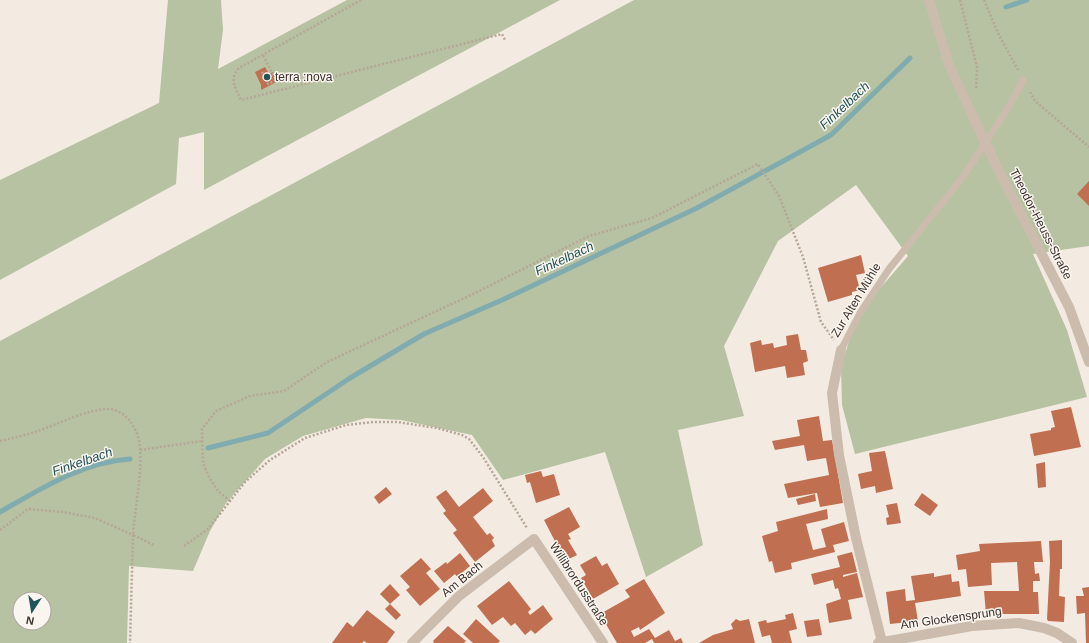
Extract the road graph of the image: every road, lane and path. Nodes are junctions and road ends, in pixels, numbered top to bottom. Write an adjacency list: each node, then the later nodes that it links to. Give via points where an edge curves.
1 (360, 0): 6 (path)
2 (929, 0): 9 (street, Theodor-Heuss-Straße, via 949,65)
3 (960, 0): 9 (path, via 978,80 975,93)
4 (984, 0): 8 (path)
5 (505, 40): 6 (path, via 502,34 241,100 232,82 234,74 239,68)
6 (263, 55): 7 (path, via 276,80 268,84)
7 (262, 72)
8 (1023, 80): 10 (path, via 1035,101); 11 (lane, Zur Alten Mühle, via 963,177 888,269)
9 (965, 99): 12 (street, Theodor-Heuss-Straße, bridge, via 1069,307)
10 (1089, 147)
11 (841, 350): 14 (path, via 821,322 803,257 779,196 758,164 652,218 589,236 471,295 327,362 284,391 250,396 216,411 202,429); 22 (street, Zur Alten Mühle, via 832,393 839,455)
12 (1089, 362)
13 (0, 441): 15 (path, via 108,409 123,414 134,424)
14 (202, 441): 15 (path); 16 (path, via 203,463 209,477 218,491)
15 (140, 450): 18 (path)
16 (230, 501): 19 (path, via 245,482 270,460 305,438 346,425 397,422 437,428 469,439 483,457); 21 (path, via 208,528)
17 (0, 530): 18 (path, via 28,509 95,518)
18 (133, 535): 20 (path); 23 (path)
19 (534, 540): 24 (street, Am Bach, via 459,596); 25 (street, Willibrordusstraße)
20 (154, 545)
21 (184, 546)
22 (880, 642): 26 (street, Am Glockensprung, via 972,626 1019,623 1044,628)
23 (130, 643)
24 (412, 643)
25 (602, 643)
26 (1072, 643)

